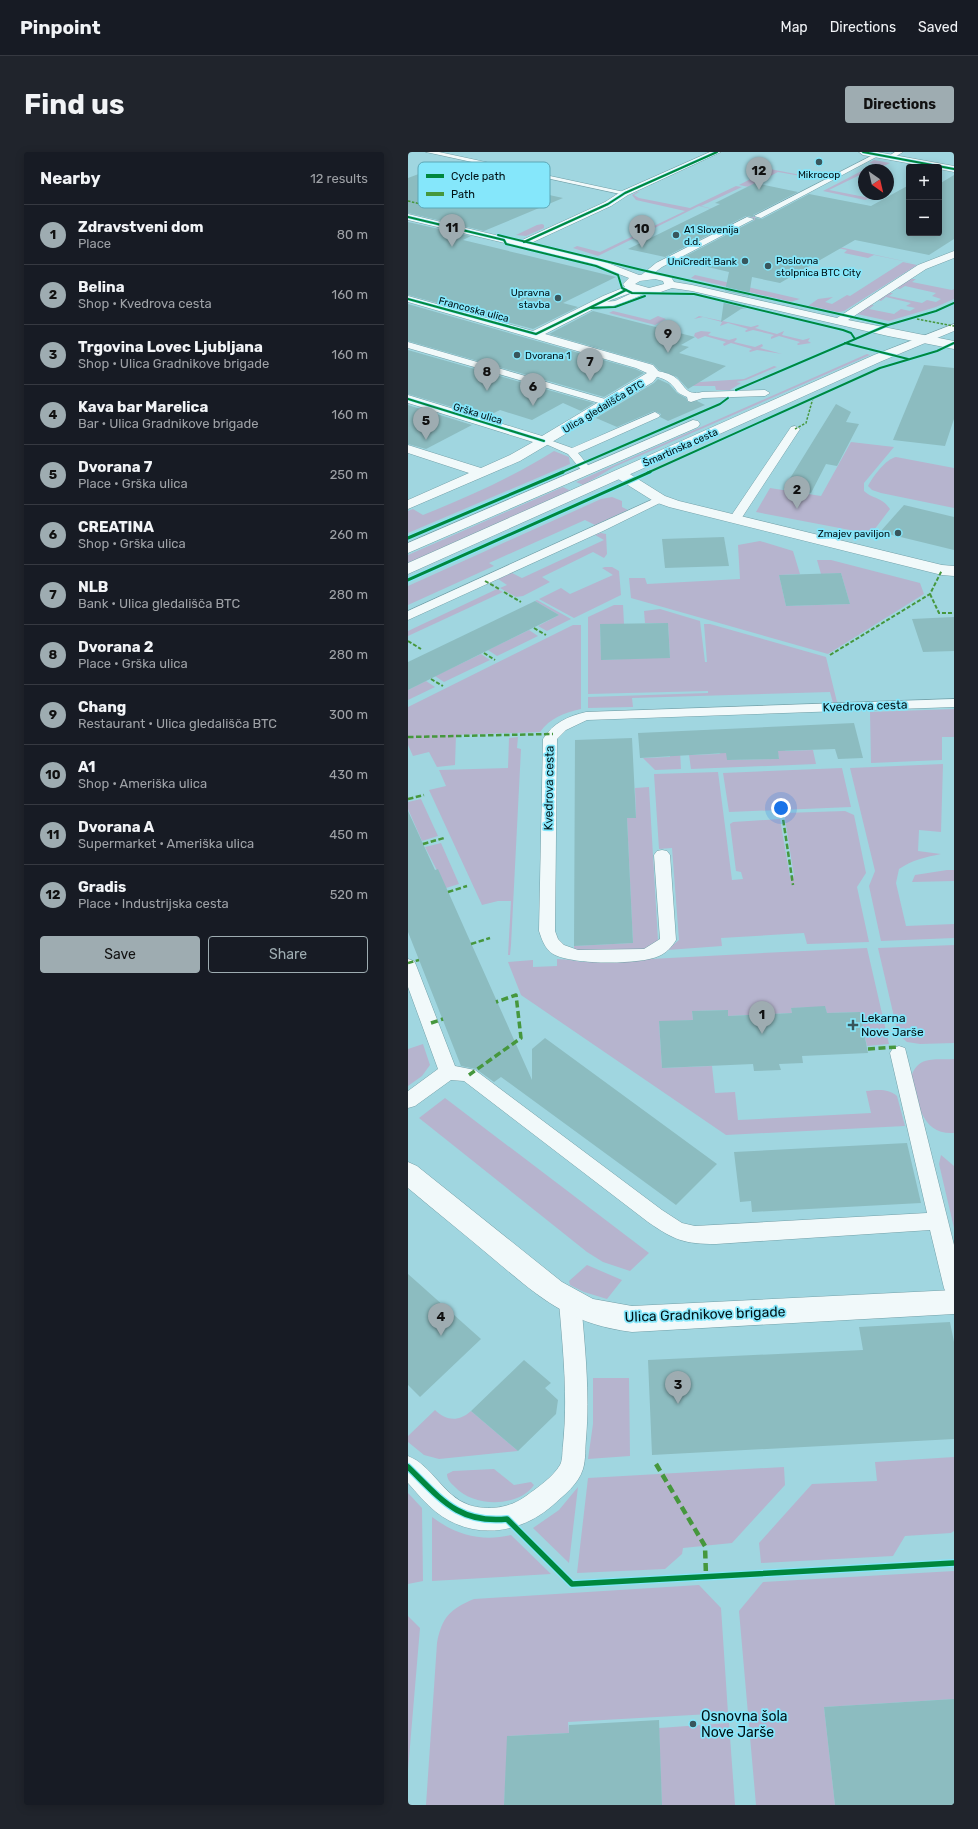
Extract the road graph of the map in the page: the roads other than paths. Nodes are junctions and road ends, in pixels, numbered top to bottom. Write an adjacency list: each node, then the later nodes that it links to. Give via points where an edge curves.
1 (429, 152): 7 (lane)
2 (718, 152): 10 (street)
3 (864, 152): 5 (street)
4 (900, 152): 6 (lane)
5 (877, 155): 6 (street); 14 (lane, via 659,265)
6 (891, 157): 8 (street)
7 (477, 162)
8 (954, 169)
9 (550, 177): 10 (lane)
10 (625, 193): 12 (street, via 608,204)
11 (408, 217): 12 (street)
12 (521, 244): 14 (street, via 610,266)
13 (954, 254): 17 (street, via 922,267)
14 (639, 283): 17 (street, via 660,290 670,285 692,288); 19 (street)
15 (408, 299): 19 (street, Francoska ulica)
16 (954, 313): 20 (street)
17 (838, 322): 20 (street)
18 (954, 327): 21 (street, Šmartinska cesta)
19 (536, 334): 25 (street, Ulica gledališča BTC, via 643,366)
20 (900, 336): 21 (street); 24 (street)
21 (924, 339): 23 (street); 37 (street, Šmartinska cesta)
22 (408, 345): 29 (lane)
23 (954, 345)
24 (852, 355)
25 (654, 373): 27 (lane, via 669,376 677,383 680,391 693,398 702,395); 29 (street, Ulica gledališča BTC, via 649,379)
26 (779, 387): 27 (street, Šmartinska cesta)
27 (765, 393): 35 (street, Šmartinska cesta)
28 (408, 399): 32 (street, Grška ulica)
29 (609, 403): 32 (street, Ulica gledališča BTC)
30 (655, 415): 34 (lane)
31 (796, 429): 40 (lane)
32 (544, 441): 34 (lane); 36 (street, Ulica gledališča BTC)
33 (408, 448): 36 (street)
34 (572, 452): 35 (lane)
35 (587, 470): 41 (street, Šmartinska cesta)
36 (483, 473): 39 (street, Ulica gledališča BTC)
37 (620, 474): 38 (street); 42 (street, Šmartinska cesta)
38 (660, 499): 40 (street); 44 (lane)
39 (408, 505)
40 (735, 519): 43 (street)
41 (408, 548)
42 (408, 569)
43 (954, 571)
44 (408, 616)
45 (954, 703): 46 (lane, Kvedrova cesta, via 586,716 563,724 550,739 547,931 552,942 563,952 585,957 650,954 666,943 668,940)
46 (662, 855)
47 (408, 965): 49 (lane)
48 (899, 1053): 52 (lane)
49 (448, 1072): 50 (lane); 52 (lane, via 469,1075 677,1230 695,1235 716,1236)
50 (408, 1101)
51 (408, 1173): 54 (street, Ulica Gradnikove brigade, via 538,1280)
52 (939, 1220): 53 (lane)
53 (954, 1288)
54 (570, 1302): 55 (street, Ulica Gradnikove brigade, via 601,1315 632,1319); 56 (lane, via 577,1399 575,1437 571,1469 553,1490 535,1505 507,1519 496,1521 468,1517 445,1504)
55 (954, 1302)
56 (408, 1467)

